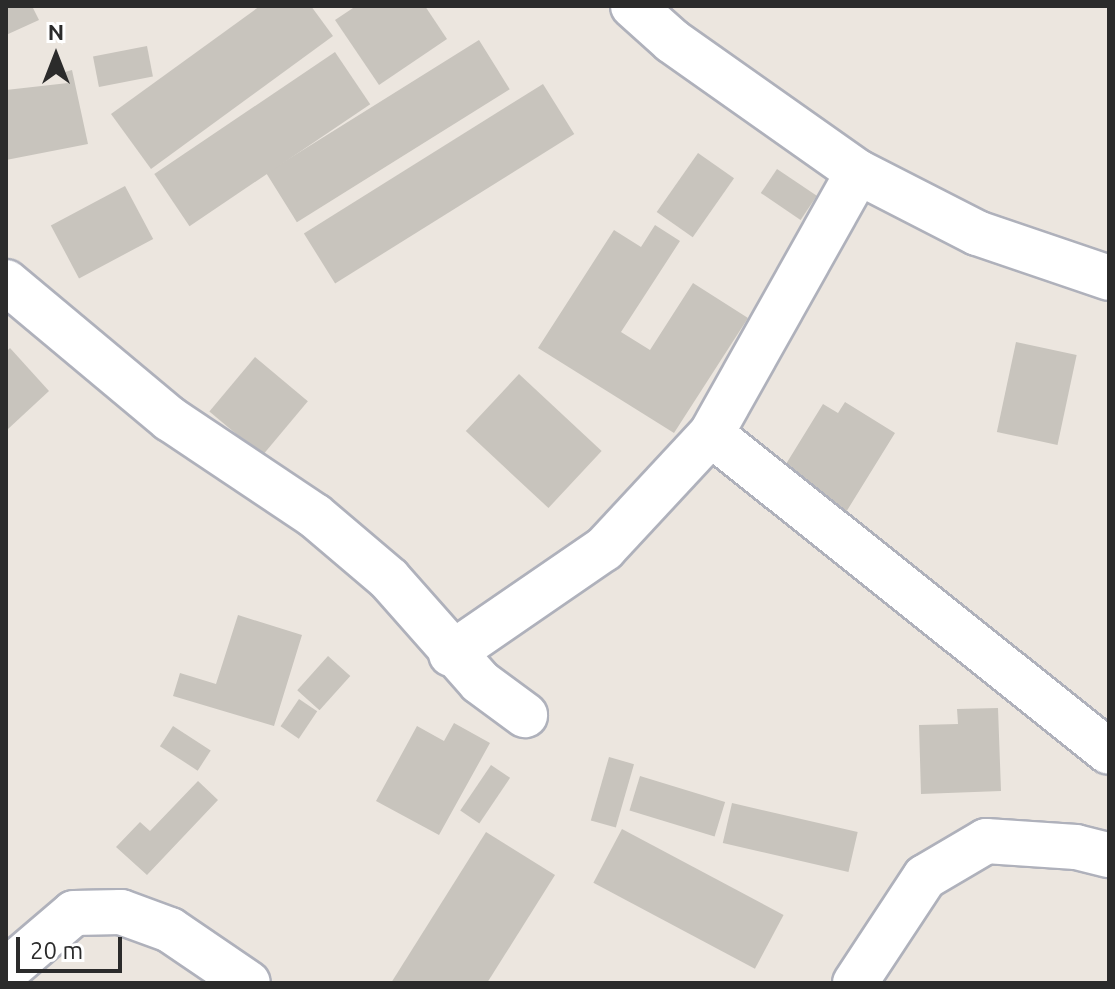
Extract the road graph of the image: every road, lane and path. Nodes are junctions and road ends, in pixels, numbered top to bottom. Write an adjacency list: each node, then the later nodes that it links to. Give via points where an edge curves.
1 (633, 6): 2 (street, via 672,41)
2 (858, 172): 3 (street, via 977,233); 5 (street)
3 (1109, 278)
4 (6, 282): 6 (street, via 170,419 315,516 379,570)
5 (711, 434): 6 (street, via 604,549); 8 (street)
6 (451, 654): 7 (street)
7 (525, 715)
8 (1109, 752)
9 (1109, 855): 12 (street, via 1076,847 986,841 925,877)
10 (6, 971): 11 (street, via 74,913 121,912 170,930)
11 (248, 983)
12 (855, 983)

